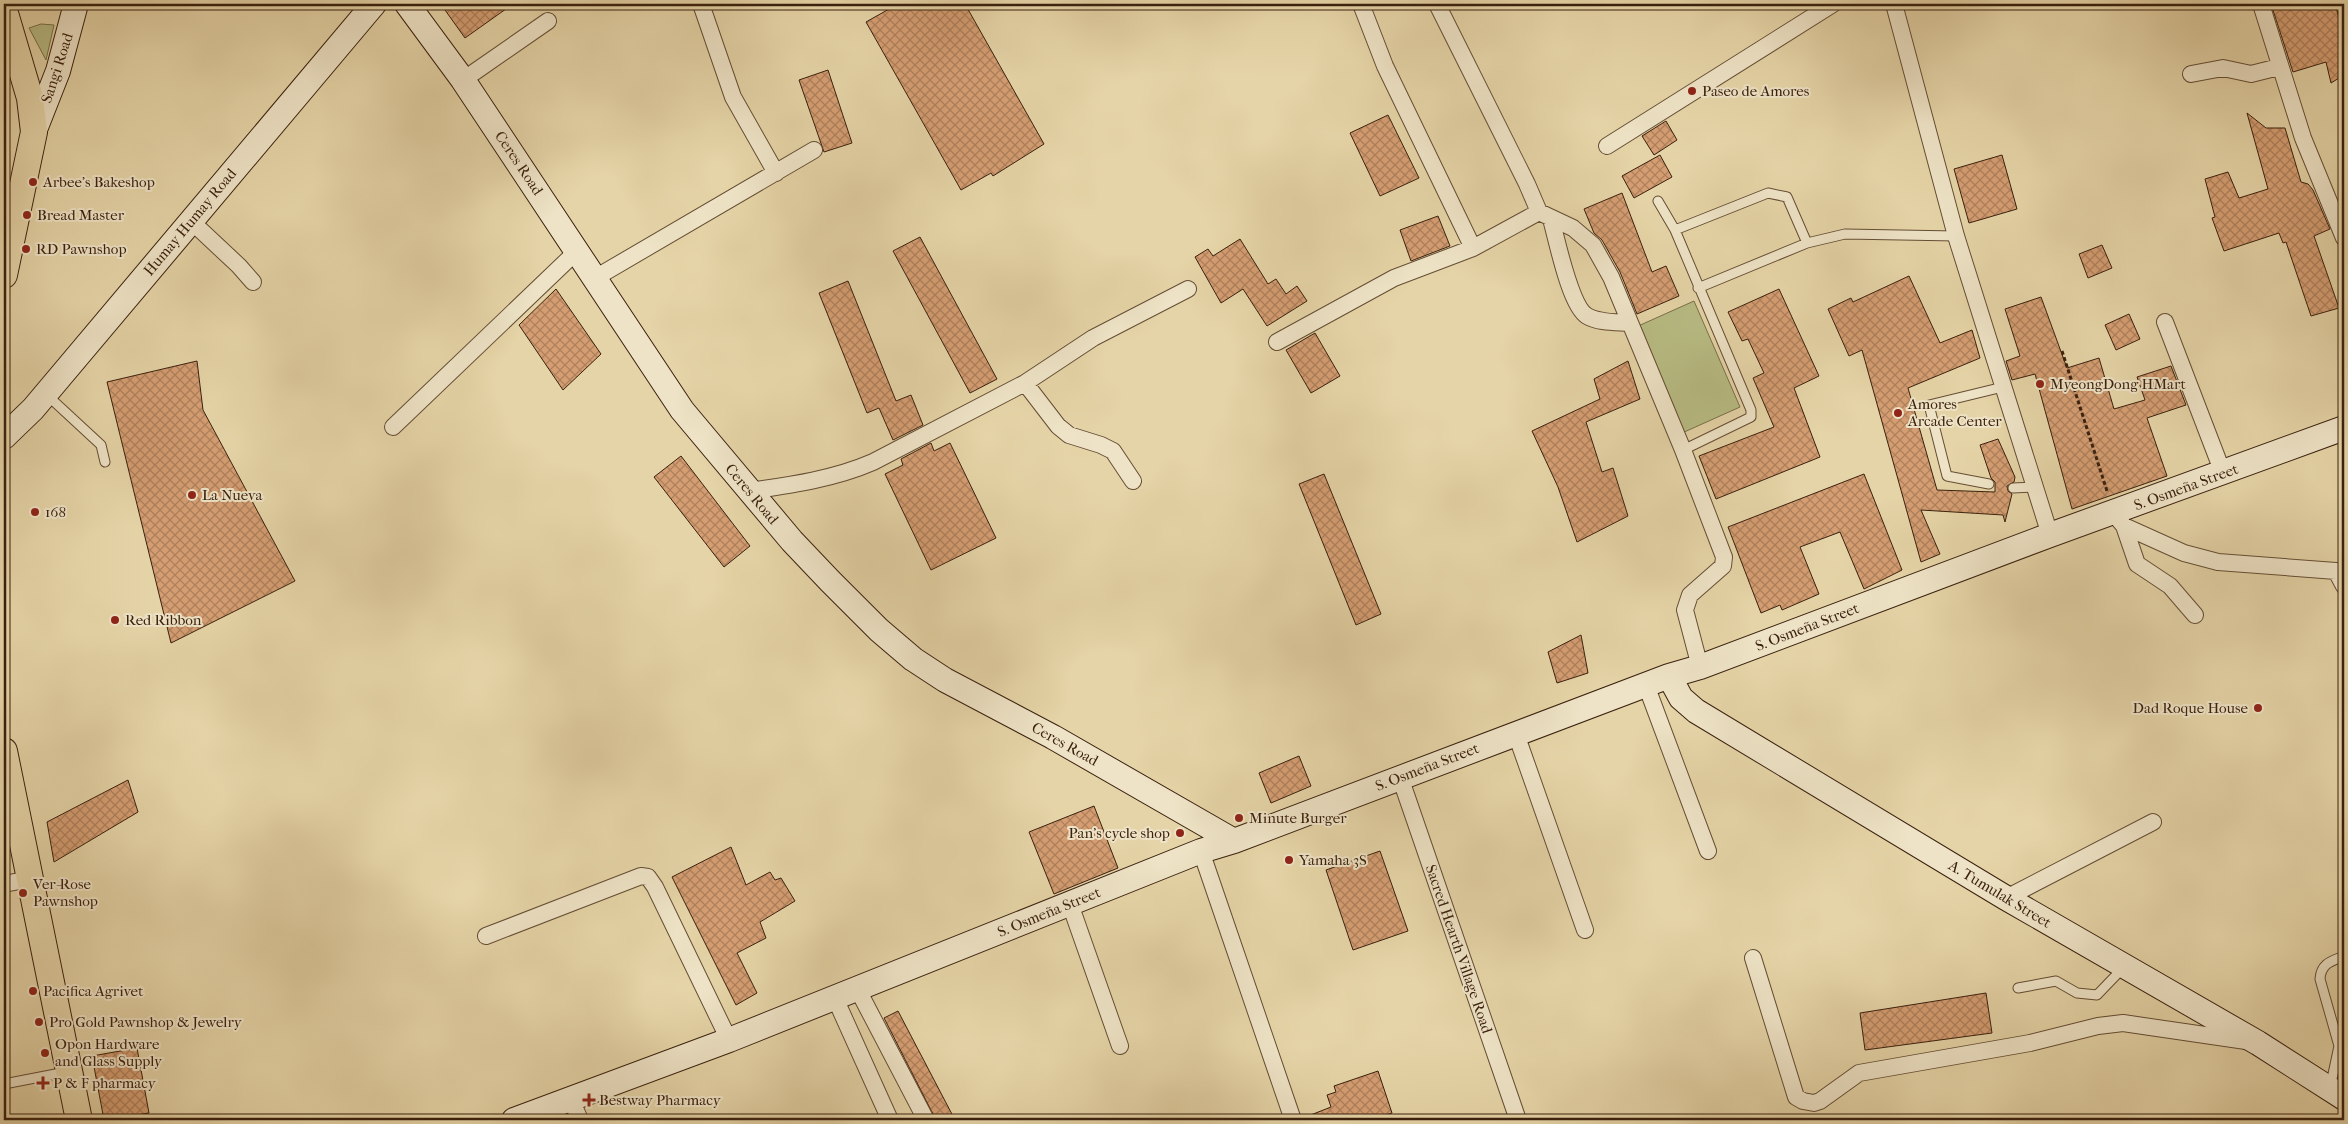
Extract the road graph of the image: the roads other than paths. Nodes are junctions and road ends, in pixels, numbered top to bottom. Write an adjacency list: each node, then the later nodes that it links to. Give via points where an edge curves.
1 (76, 4): 15 (street, Sangi Road, via 58,71)
2 (374, 4): 21 (street, Humay Humay Road)
3 (407, 4): 14 (street, Ceres Road)
4 (701, 4): 18 (street, via 733,97)
5 (1361, 4): 27 (street, via 1385,66)
6 (1437, 4): 20 (street)
7 (1833, 4): 16 (street)
8 (1894, 4): 23 (street)
9 (2261, 4): 12 (street)
10 (4, 10): 15 (main road, via 30,98)
11 (548, 21): 14 (street)
12 (2279, 67): 13 (street, via 2251,74 2223,68); 24 (street, via 2303,138)
13 (2191, 74)
14 (463, 80): 28 (street, Ceres Road)
15 (34, 132): 26 (main road)
16 (1606, 146)
17 (814, 150): 18 (street)
18 (776, 173): 30 (street)
19 (1658, 201): 22 (lane)
20 (1545, 216): 27 (street); 35 (street, via 1573,228 1593,245); 35 (street, via 1575,302 1586,316)
21 (191, 221): 31 (street); 39 (street, Humay Humay Road)
22 (1675, 230): 25 (lane, via 1768,193 1787,197); 32 (lane)
23 (1956, 236): 25 (lane, via 1856,233); 38 (street)
24 (2344, 238)
25 (1807, 243): 32 (lane)
26 (7, 245): 29 (main road)
27 (1472, 248): 36 (street, via 1394,278)
28 (577, 251): 30 (street, Ceres Road); 40 (street)
29 (4, 275)
30 (595, 278): 50 (street, Ceres Road, via 682,410)
31 (252, 282)
32 (1698, 288): 43 (lane, via 1751,410 1750,417)
33 (1188, 289): 37 (street, via 1093,338)
34 (2165, 322): 45 (street)
35 (1629, 323): 43 (street)
36 (1278, 342)
37 (1025, 383): 46 (street, via 1058,426 1069,435 1113,451); 50 (street, via 854,470 798,484)
38 (2003, 387): 47 (lane, via 1929,405 1947,476); 48 (street)
39 (45, 393): 42 (street, Humay Humay Road); 44 (lane, via 101,445)
40 (393, 427)
41 (2344, 428): 45 (street, S. Osmeña Street)
42 (4, 437)
43 (1683, 450): 55 (street, via 1724,557 1723,566 1690,595 1685,610)
44 (105, 462)
45 (2223, 473): 51 (street, S. Osmeña Street)
46 (1133, 481)
47 (1989, 484)
48 (2035, 487): 49 (lane); 52 (street)
49 (2013, 488)
50 (749, 491): 62 (street, Ceres Road, via 830,581 913,659)
51 (2119, 520): 52 (street, S. Osmeña Street); 53 (street, via 2184,553 2218,562 2336,571); 54 (street, via 2137,564 2170,586)
52 (2050, 535): 55 (street, S. Osmeña Street)
53 (2344, 586)
54 (2195, 615)
55 (1700, 667): 56 (street, S. Osmeña Street)
56 (1669, 676): 57 (street, S. Osmeña Street); 67 (street, A. Tumulak Street, via 1681,698 1696,711)
57 (1646, 685): 58 (street, S. Osmeña Street); 64 (street)
58 (1516, 734): 60 (street, S. Osmeña Street); 69 (street)
59 (4, 751): 65 (main road)
60 (1400, 777): 62 (street, S. Osmeña Street); 90 (street, Sacred Hearth Village Road)
61 (2153, 822): 67 (street)
62 (1234, 841): 63 (street, S. Osmeña Street)
63 (1201, 851): 68 (street, S. Osmeña Street); 89 (street)
64 (1708, 851)
65 (30, 879): 66 (street); 80 (main road)
66 (4, 884)
67 (2006, 898): 73 (street, A. Tumulak Street)
68 (1070, 904): 74 (street, S. Osmeña Street); 79 (street)
69 (1585, 930)
70 (486, 936): 77 (street, via 641,876 648,877)
71 (2344, 956): 82 (lane, via 2325,964 2320,979 2339,1046)
72 (1753, 958): 78 (street, via 1796,1097 1804,1101 1820,1101 1859,1073 1867,1071 2030,1043 2115,1024 2194,1032)
73 (2123, 968): 75 (lane, via 2097,995 2092,996 2077,993 2056,981); 78 (street, A. Tumulak Street)
74 (857, 988): 76 (street, S. Osmeña Street); 88 (street)
75 (2018, 988)
76 (835, 998): 77 (street, S. Osmeña Street); 87 (street)
77 (729, 1040): 83 (street, S. Osmeña Street)
78 (2258, 1044): 82 (street, A. Tumulak Street)
79 (1120, 1046)
80 (69, 1072): 81 (lane); 84 (main road)
81 (4, 1084)
82 (2337, 1093)
83 (571, 1099): 85 (street, S. Osmeña Street); 86 (street)
84 (79, 1120)
85 (514, 1120)
86 (580, 1120)
87 (890, 1120)
88 (926, 1120)
89 (1293, 1120)
90 (1518, 1120)

